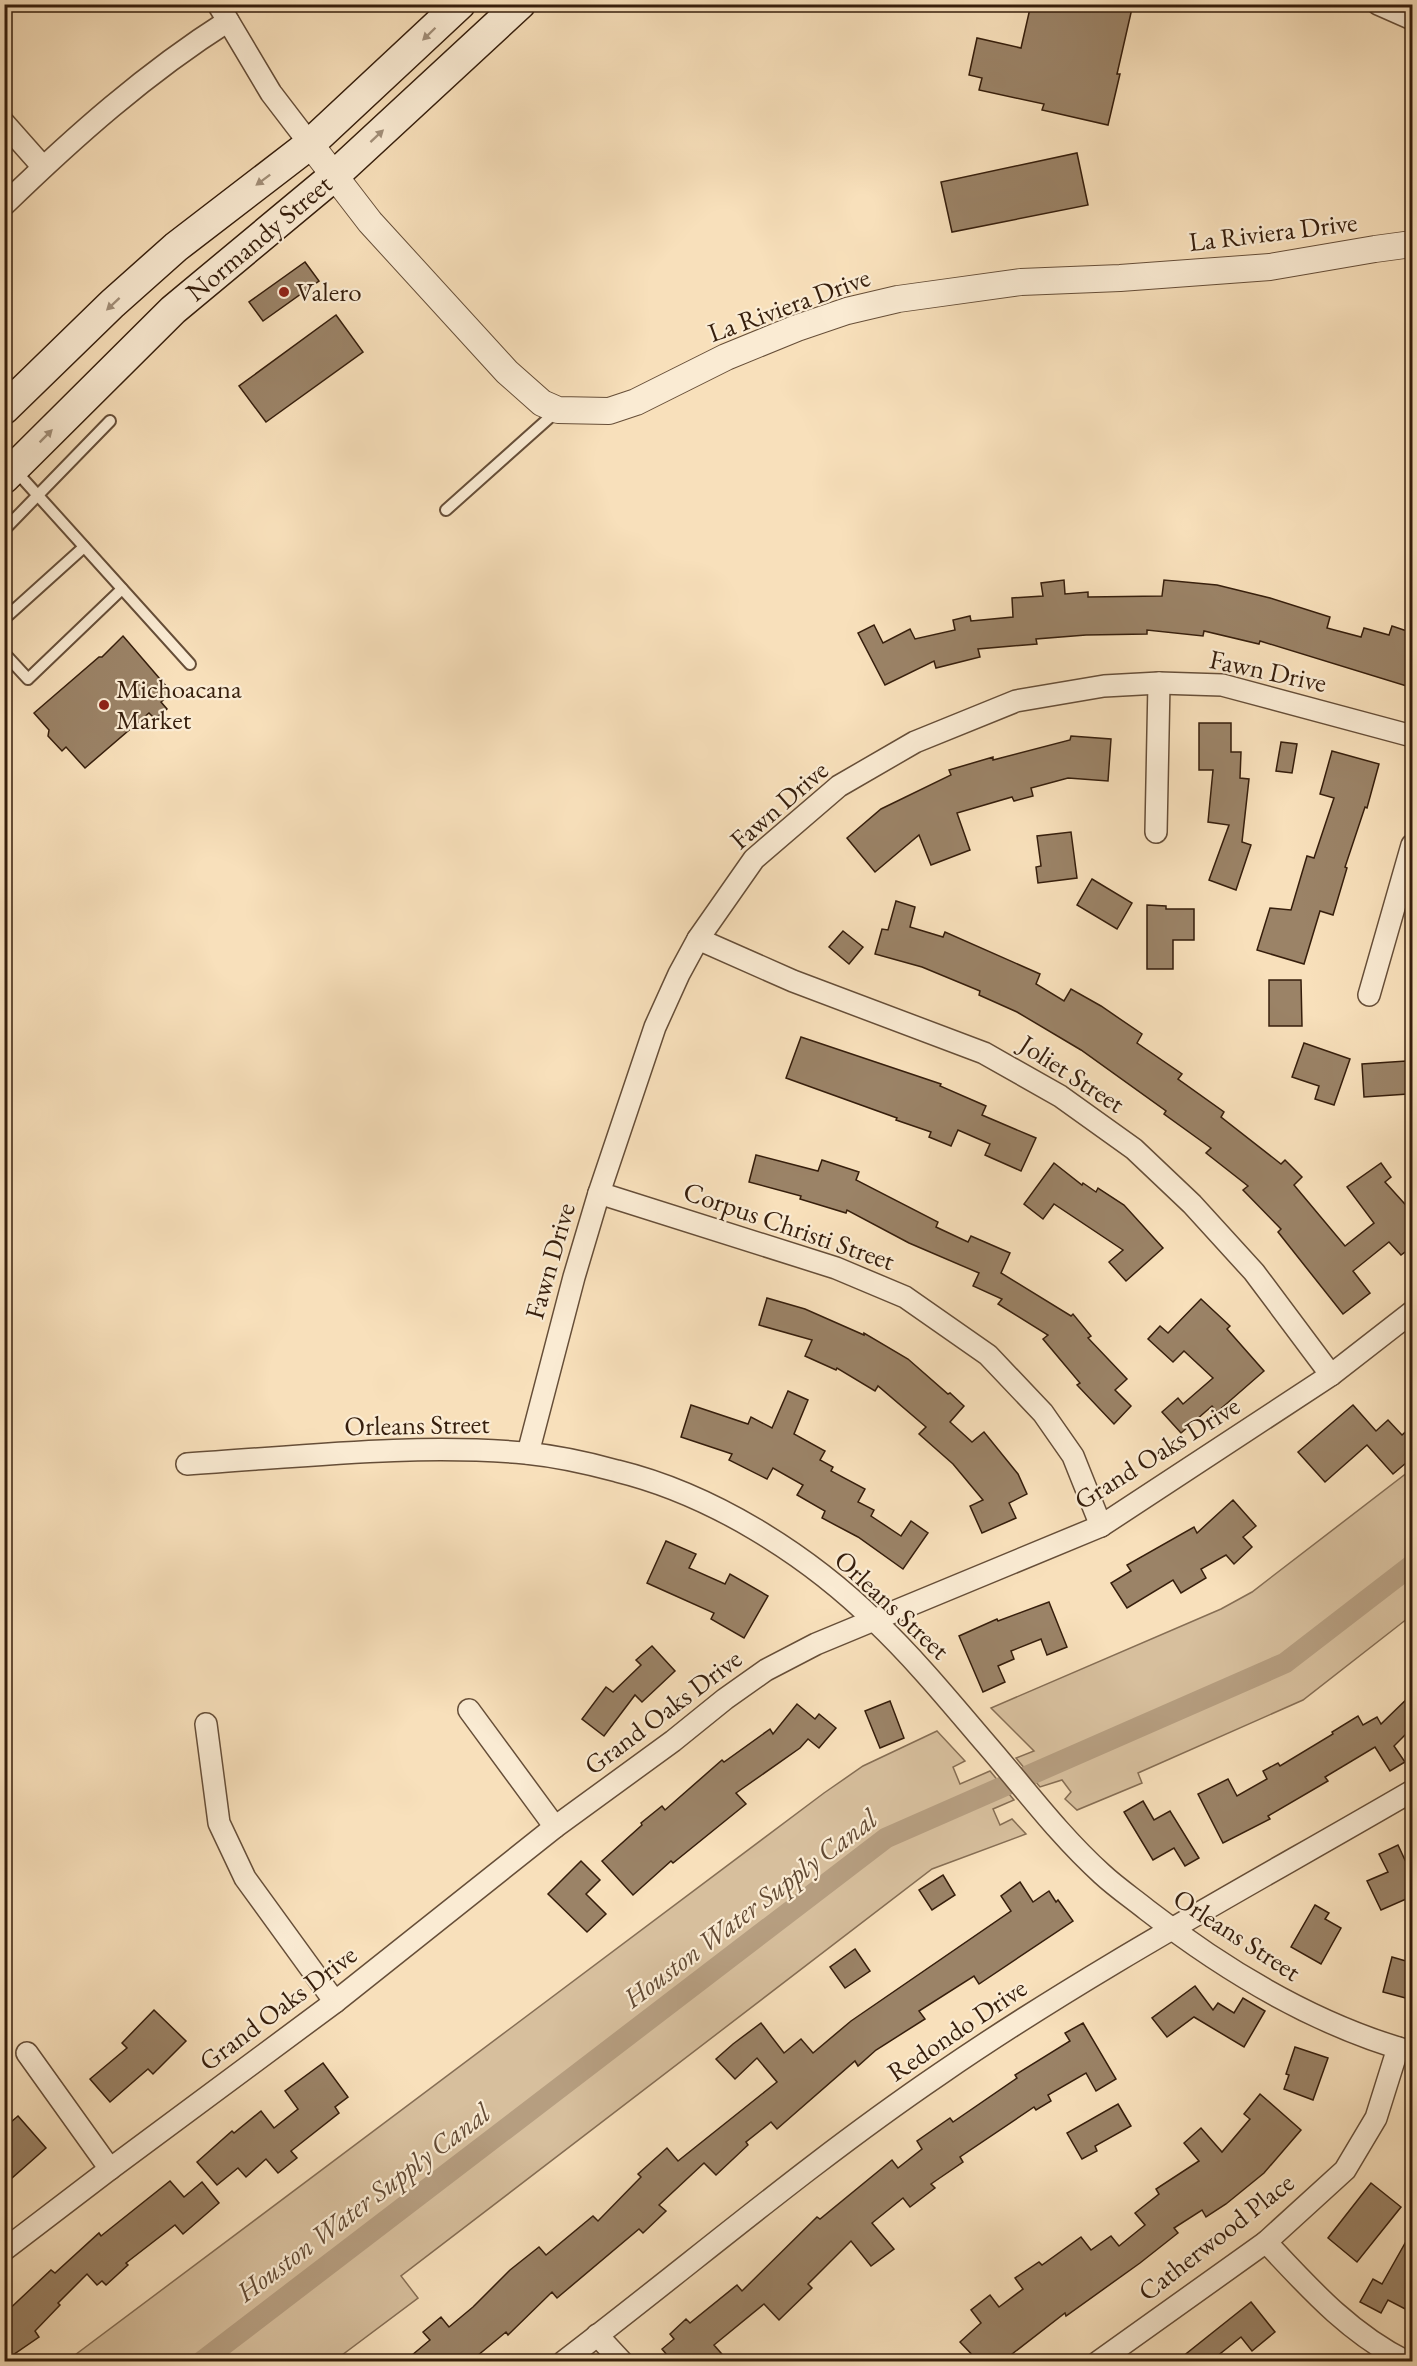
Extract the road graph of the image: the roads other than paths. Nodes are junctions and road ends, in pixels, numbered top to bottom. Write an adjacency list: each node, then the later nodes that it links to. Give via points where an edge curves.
1 (460, 4): 7 (main road, Normandy Street, one-way to 7)
2 (520, 4): 9 (main road, Normandy Street, one-way to 2)
3 (1378, 4): 5 (street)
4 (223, 13): 7 (street, via 271,93); 8 (street, via 196,41 107,109)
5 (1413, 19)
6 (4, 123): 8 (street)
7 (310, 144): 9 (street, La Riviera Drive); 12 (main road, Normandy Street, one-way to 12, via 176,247)
8 (43, 167): 10 (street)
9 (334, 176): 14 (main road, Normandy Street, via 173,310); 15 (street, La Riviera Drive, via 370,222 507,372 542,403)
10 (4, 205)
11 (1413, 244): 15 (street, La Riviera Drive, via 1270,267 1021,282 898,298 797,328 609,411)
12 (36, 378): 13 (main road, Normandy Street); 14 (main road)
13 (4, 409)
14 (72, 410): 17 (main road, Normandy Street, one-way to 14)
15 (558, 410): 19 (lane)
16 (110, 421): 18 (lane)
17 (9, 473): 18 (lane)
18 (38, 496): 20 (lane); 21 (lane)
19 (446, 510)
20 (4, 530)
21 (84, 547): 22 (lane); 23 (lane)
22 (122, 589): 24 (lane, via 28,679); 25 (lane)
23 (4, 619)
24 (4, 653)
25 (190, 664)
26 (1159, 683): 27 (street, Fawn Drive, via 1222,685); 28 (street); 30 (street, Fawn Drive, via 1104,686 1016,700 915,742 839,786 754,859)
27 (1413, 736)
28 (1156, 832)
29 (1413, 845): 31 (street)
30 (698, 939): 32 (street, Fawn Drive, via 655,1027); 34 (street, Joliet Street, via 793,981 984,1053 1060,1096 1134,1149 1192,1204 1254,1272)
31 (1369, 995)
32 (599, 1193): 35 (street, Fawn Drive); 37 (street, Corpus Christi Street, via 836,1268 905,1296 988,1355 1043,1413 1073,1456)
33 (1413, 1312): 34 (street, Grand Oaks Drive)
34 (1330, 1375): 37 (street, Grand Oaks Drive)
35 (528, 1453): 36 (street, Orleans Street, via 431,1449); 38 (street, Orleans Street, via 619,1471 688,1495 747,1524 817,1570)
36 (187, 1464)
37 (1101, 1526): 38 (street, Grand Oaks Drive)
38 (875, 1621): 42 (street, Grand Oaks Drive, via 816,1644 766,1671); 43 (street, Orleans Street, via 940,1690 1030,1799 1103,1875)
39 (469, 1710): 42 (street)
40 (206, 1724): 44 (street, via 219,1823 245,1878)
41 (1413, 1791): 43 (street, Redondo Drive)
42 (555, 1827): 44 (street, Grand Oaks Drive)
43 (1173, 1930): 45 (street, Orleans Street, via 1213,1958 1318,2018); 50 (street, Redondo Drive, via 1101,1970 940,2074 861,2130)
44 (335, 2002): 47 (street, Grand Oaks Drive)
45 (1405, 2050): 48 (street, Catherwood Place, via 1376,2118 1345,2170)
46 (27, 2053): 47 (street)
47 (110, 2169): 49 (street, Grand Oaks Drive)
48 (1266, 2242): 53 (street, Catherwood Place); 54 (street, via 1330,2310)
49 (4, 2250)
50 (597, 2335): 51 (street, Redondo Drive); 52 (street)
51 (563, 2361)
52 (622, 2361)
53 (1098, 2361)
54 (1407, 2361)

